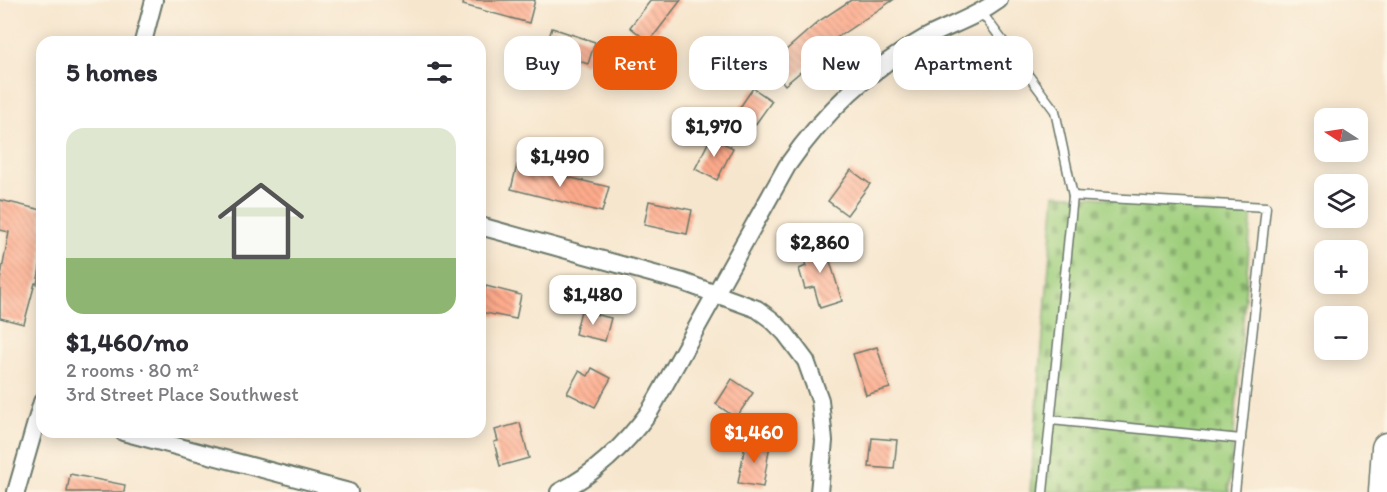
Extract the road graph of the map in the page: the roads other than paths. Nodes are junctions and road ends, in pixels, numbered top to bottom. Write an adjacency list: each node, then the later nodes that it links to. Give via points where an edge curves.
1 (154, 0): 4 (street)
2 (999, 0): 3 (street)
3 (982, 13): 5 (lane, via 1055,111); 7 (street, via 893,58 827,115 787,166)
4 (144, 36)
5 (1073, 196): 8 (lane); 11 (lane, via 1266,207)
6 (486, 228): 7 (street)
7 (717, 294): 15 (street, via 634,433 584,478); 16 (street, via 757,309 772,320 806,361 823,420)
8 (1051, 420): 11 (lane); 17 (lane)
9 (36, 425): 13 (street)
10 (146, 438): 14 (street)
11 (1240, 440): 18 (lane)
12 (1387, 448): 19 (highway)
13 (16, 492)
14 (349, 492)
15 (559, 492)
16 (819, 492)
17 (1044, 492)
18 (1235, 492)
19 (1384, 492)

